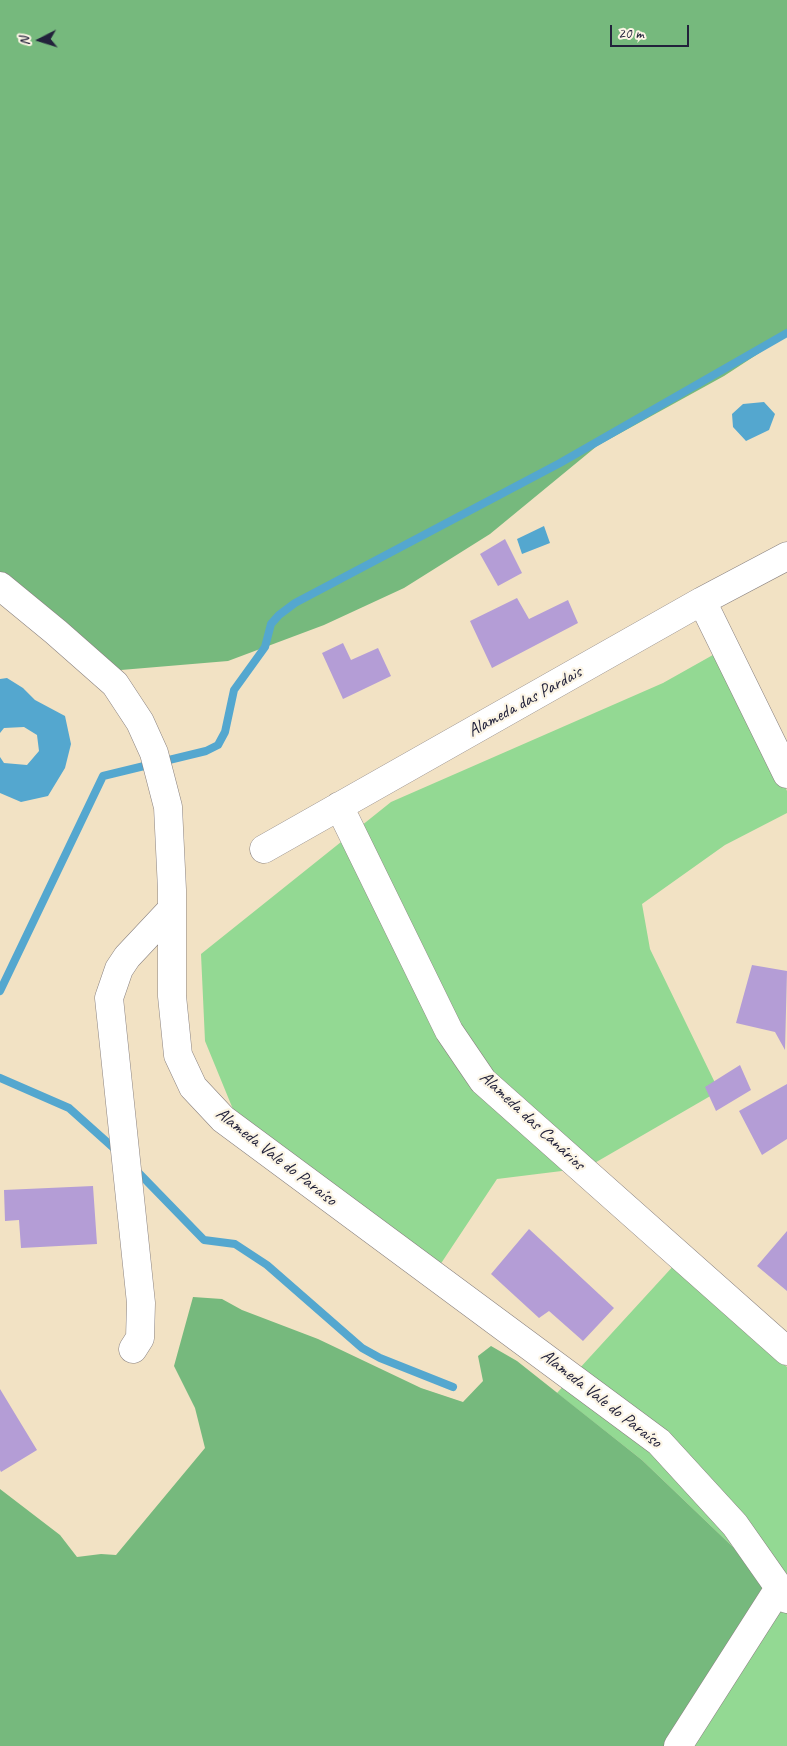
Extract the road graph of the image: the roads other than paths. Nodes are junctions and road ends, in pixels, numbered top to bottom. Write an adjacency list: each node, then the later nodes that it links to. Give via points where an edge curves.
1 (787, 556): 3 (street, Alameda das Pardais)
2 (0, 586): 7 (street, Alameda Vale do Paraíso, via 115,684 140,722 154,754 168,807)
3 (702, 601): 4 (street); 5 (street, Alameda das Pardais)
4 (787, 774)
5 (339, 806): 6 (street, Alameda das Pardais); 9 (street, Alameda das Canários, via 449,1031 483,1081)
6 (264, 849)
7 (172, 909): 8 (street, via 127,957 119,969 109,998 141,1303 140,1338); 10 (street, Alameda Vale do Paraíso, via 172,996 178,1055 193,1087 222,1120 659,1442 735,1525)
8 (133, 1349)
9 (787, 1351)
10 (783, 1594): 11 (street)
11 (678, 1746)

